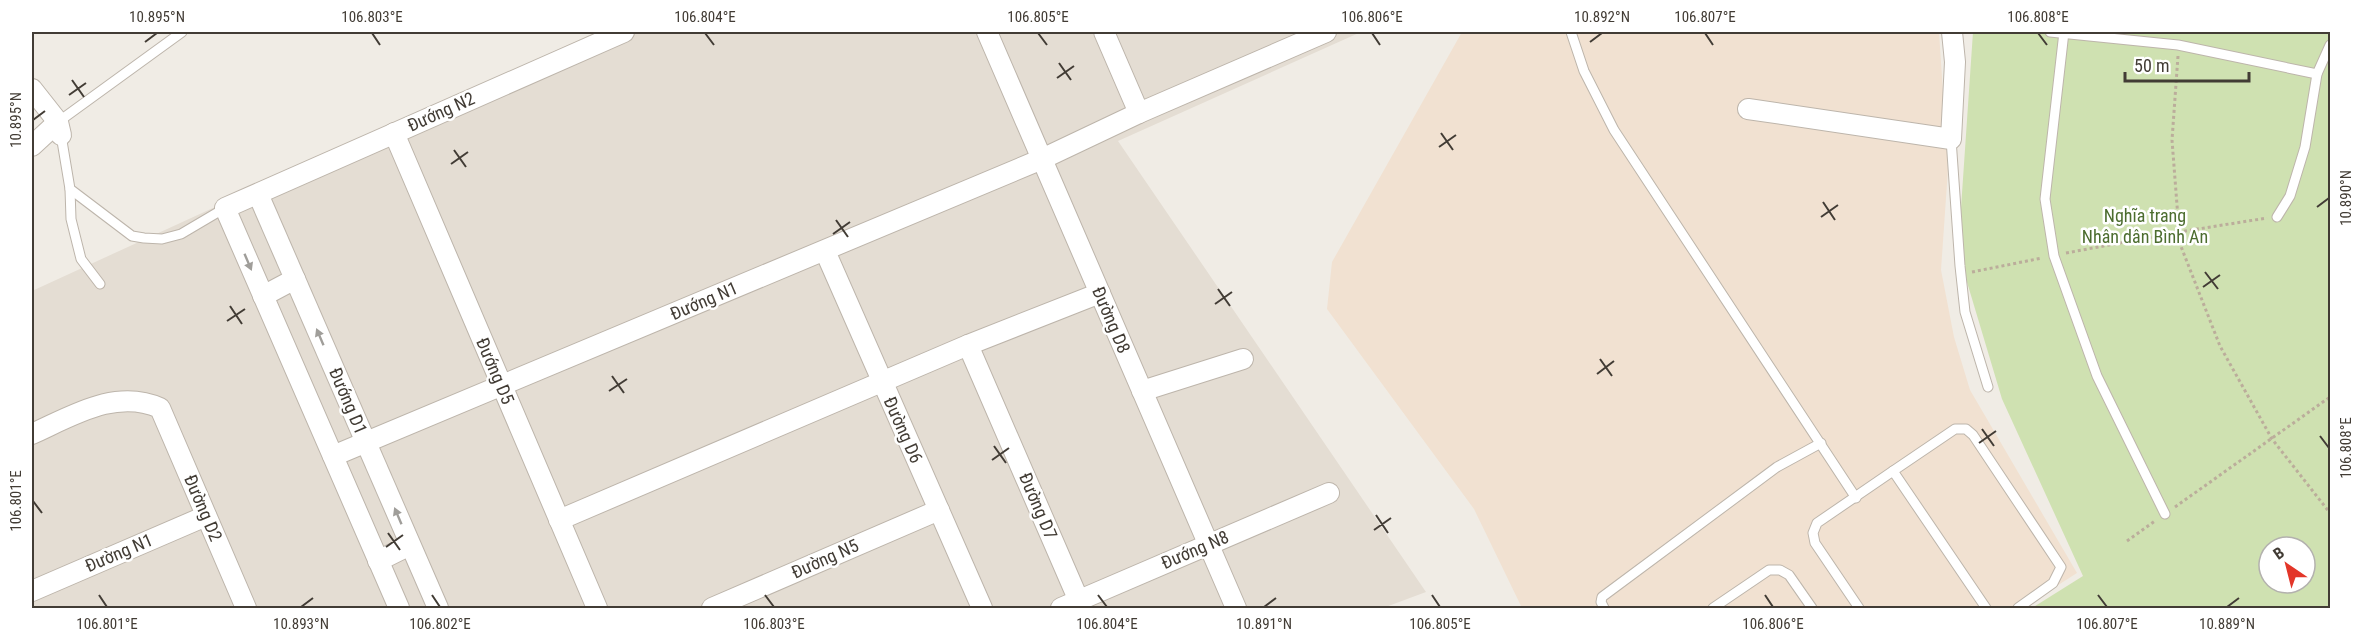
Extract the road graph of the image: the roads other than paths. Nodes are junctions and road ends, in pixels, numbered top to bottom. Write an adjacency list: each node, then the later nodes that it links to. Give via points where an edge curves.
1 (182, 32): 15 (lane)
2 (624, 32): 16 (street, Đướng N2)
3 (987, 32): 19 (street, Đường D8)
4 (1104, 32): 14 (street)
5 (1326, 32): 14 (street, Đướng N1)
6 (1571, 32): 37 (lane, via 1584,71 1614,130)
7 (1952, 32): 17 (street)
8 (2050, 32): 9 (lane)
9 (2063, 32): 11 (lane, via 2178,45); 43 (lane, via 2045,199 2054,256 2097,376)
10 (2331, 45): 11 (lane)
11 (2317, 74): 23 (lane, via 2306,147 2290,196)
12 (32, 89): 15 (street)
13 (1748, 109): 17 (street)
14 (1139, 114): 19 (street, Đướng N1)
15 (59, 129): 18 (street); 20 (lane)
16 (394, 133): 21 (street, Đướng N2); 32 (street, Đướng D5)
17 (1952, 139): 33 (lane, via 1965,312)
18 (32, 146)
19 (1042, 159): 24 (street, Đướng N1); 27 (street, Đường D8)
20 (70, 189): 22 (lane, via 132,236 144,238 181,234); 26 (lane, via 71,219 81,259)
21 (258, 194): 22 (street, Đướng N2); 25 (street, Đướng D1)
22 (225, 208): 28 (street, Đướng D1, one-way to 28)
23 (2277, 217)
24 (825, 251): 31 (street, Đường D6); 32 (street, Đướng N1)
25 (295, 279): 28 (street); 36 (street, Đướng D1, one-way to 25)
26 (100, 284)
27 (1100, 293): 29 (street); 34 (street, Đường D8)
28 (263, 296): 38 (street, Đướng D1)
29 (968, 345): 31 (street); 50 (street, Đường D7)
30 (1243, 359): 34 (street)
31 (882, 381): 42 (street, Đường D6); 45 (street)
32 (502, 386): 36 (street, Đướng N1); 45 (street, Đướng D5)
33 (1988, 387)
34 (1142, 391): 46 (street, Đường D8)
35 (32, 434): 44 (street, Đường D2, via 98,404 129,400 160,408)
36 (366, 443): 38 (street); 47 (street, Đướng D1, one-way to 36)
37 (1821, 443): 41 (lane); 58 (lane, via 1777,467 1602,597)
38 (333, 456): 48 (street, Đướng D1)
39 (1893, 471): 41 (lane); 62 (lane); 63 (lane, via 1955,429 1966,429 1973,435 2061,567 2054,583)
40 (1329, 493): 46 (street, Đướng N8)
41 (1856, 498): 61 (lane, via 1817,523 1813,533 1815,543)
42 (939, 510): 55 (street, Đường N5); 56 (street, Đường D6)
43 (2165, 514)
44 (206, 516): 49 (street, Đường N1); 51 (street, Đường D2)
45 (559, 520): 54 (street, Đướng D5)
46 (1208, 544): 50 (street, Đướng N8); 57 (street, Đường D8)
47 (410, 545): 48 (street); 53 (street, Đướng D1)
48 (378, 561): 52 (street, Đướng D1)
49 (32, 591)
50 (1070, 605)
51 (246, 609)
52 (399, 609)
53 (438, 609)
54 (597, 609)
55 (712, 609)
56 (982, 609)
57 (1236, 609)
58 (1604, 609)
59 (1713, 609): 60 (lane, via 1769,570 1780,570 1789,575)
60 (1812, 609)
61 (1859, 609)
62 (1986, 609)
63 (2018, 609)

